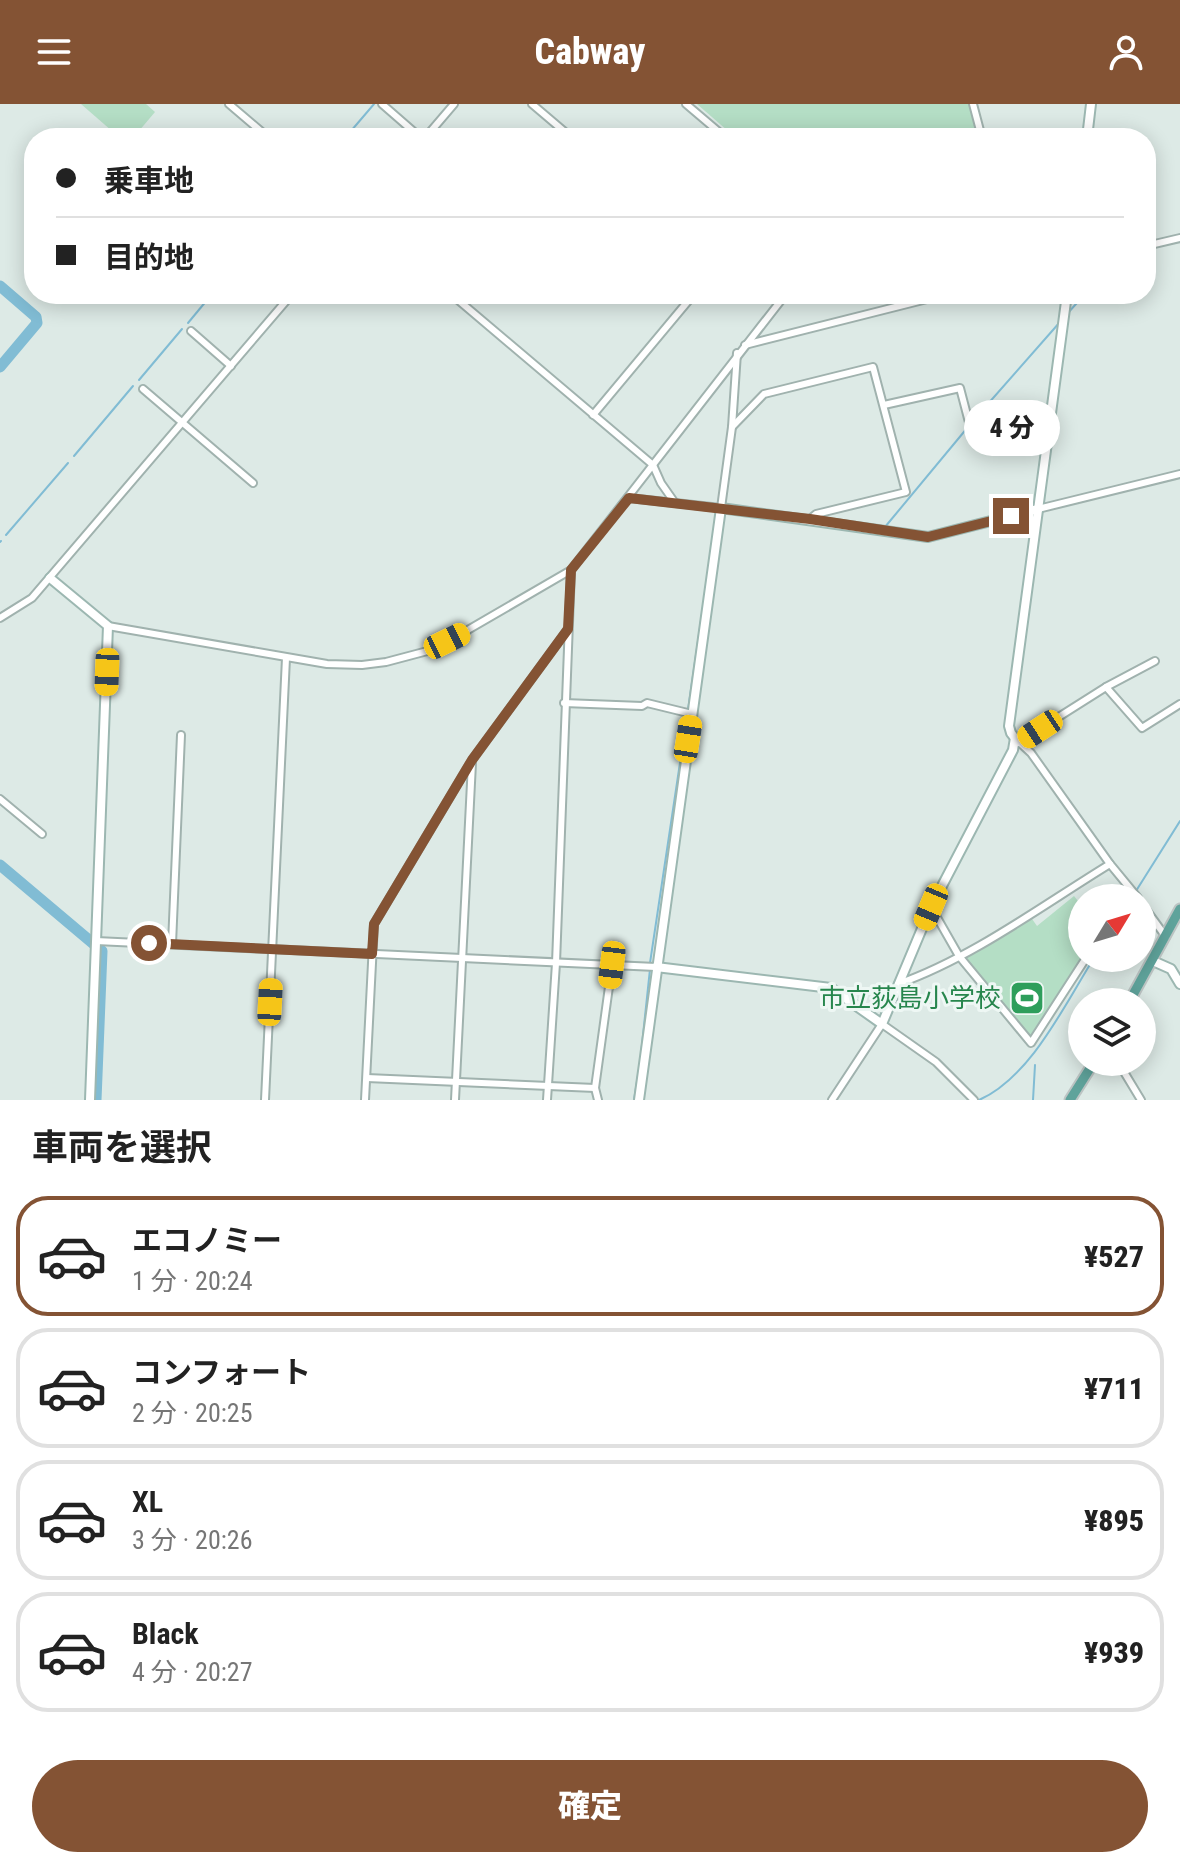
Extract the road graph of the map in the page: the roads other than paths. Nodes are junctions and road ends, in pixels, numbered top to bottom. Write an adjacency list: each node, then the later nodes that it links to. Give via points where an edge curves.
1 (229, 104): 8 (street)
2 (382, 104): 9 (street)
3 (454, 104): 10 (street)
4 (532, 104): 11 (street)
5 (686, 104): 12 (street)
6 (973, 104): 13 (street)
7 (1091, 104): 14 (street)
8 (257, 128)
9 (411, 128)
10 (432, 128)
11 (560, 128)
12 (714, 128)
13 (979, 128)
14 (1088, 128)
15 (1180, 238): 16 (street)
16 (1156, 244)
17 (284, 304): 26 (street)
18 (463, 304): 30 (street)
19 (686, 304): 30 (street)
20 (778, 304): 24 (street)
21 (907, 304): 24 (street)
22 (1066, 304): 29 (street)
23 (191, 331): 26 (street)
24 (744, 345): 25 (street)
25 (737, 353): 32 (street); 33 (street)
26 (231, 366): 31 (street)
27 (143, 389): 31 (street)
28 (884, 405): 29 (street, via 960,388 971,430); 32 (street, via 873,367 764,394); 40 (street, via 906,492)
29 (1050, 413): 39 (street)
30 (593, 415): 33 (street)
31 (182, 423): 35 (street); 42 (street)
32 (732, 427): 38 (street)
33 (653, 465): 36 (street); 37 (street)
34 (1180, 474): 39 (street)
35 (253, 483)
36 (629, 498): 37 (street); 41 (street)
37 (675, 503): 38 (street)
38 (721, 508): 40 (street); 51 (street)
39 (1038, 509): 40 (street, via 928,537); 53 (street, via 1009,726)
40 (810, 519)
41 (571, 570): 45 (street); 46 (street, via 435,649 362,665)
42 (50, 578): 43 (street, via 26,604); 44 (street)
43 (0, 618)
44 (108, 626): 46 (street); 63 (street)
45 (568, 629): 49 (street); 54 (street)
46 (286, 658): 65 (street)
47 (1155, 661): 48 (street)
48 (1106, 687): 50 (street, via 1142,728); 53 (street)
49 (564, 703): 51 (street, via 647,703); 71 (street)
50 (1180, 704)
51 (692, 714): 73 (street)
52 (181, 735): 64 (street)
53 (1017, 740): 57 (street); 59 (street)
54 (472, 760): 66 (street, via 374,924); 69 (street)
55 (0, 799): 56 (street)
56 (42, 834)
57 (1110, 864): 58 (street); 68 (street)
58 (1126, 884)
59 (931, 907): 68 (street); 75 (street)
60 (1180, 909): 62 (main road)
61 (1156, 923): 62 (street)
62 (1166, 937): 67 (main road)
63 (96, 941): 64 (street); 84 (street)
64 (172, 944): 65 (street)
65 (272, 950): 66 (street); 85 (street)
66 (372, 954): 69 (street); 80 (street)
67 (1156, 955)
68 (959, 956): 74 (street, via 1031,1043); 75 (street)
69 (462, 958): 71 (street); 81 (street)
70 (1156, 962): 76 (street, via 1171,969)
71 (556, 963): 72 (street); 82 (street)
72 (612, 965): 73 (street); 83 (street)
73 (656, 967): 77 (street, via 831,988); 90 (street)
74 (1077, 972)
75 (898, 984): 77 (street)
76 (1180, 984)
77 (882, 1024): 91 (street); 92 (street, via 936,1062)
78 (1085, 1076): 93 (main road)
79 (1126, 1076): 94 (street)
80 (367, 1078): 81 (street); 86 (street)
81 (456, 1082): 82 (street); 87 (street)
82 (548, 1087): 83 (street); 88 (street)
83 (595, 1088): 89 (street)
84 (90, 1100)
85 (265, 1100)
86 (365, 1100)
87 (455, 1100)
88 (547, 1100)
89 (598, 1100)
90 (639, 1100)
91 (832, 1100)
92 (974, 1100)
93 (1070, 1100)
94 (1141, 1100)

